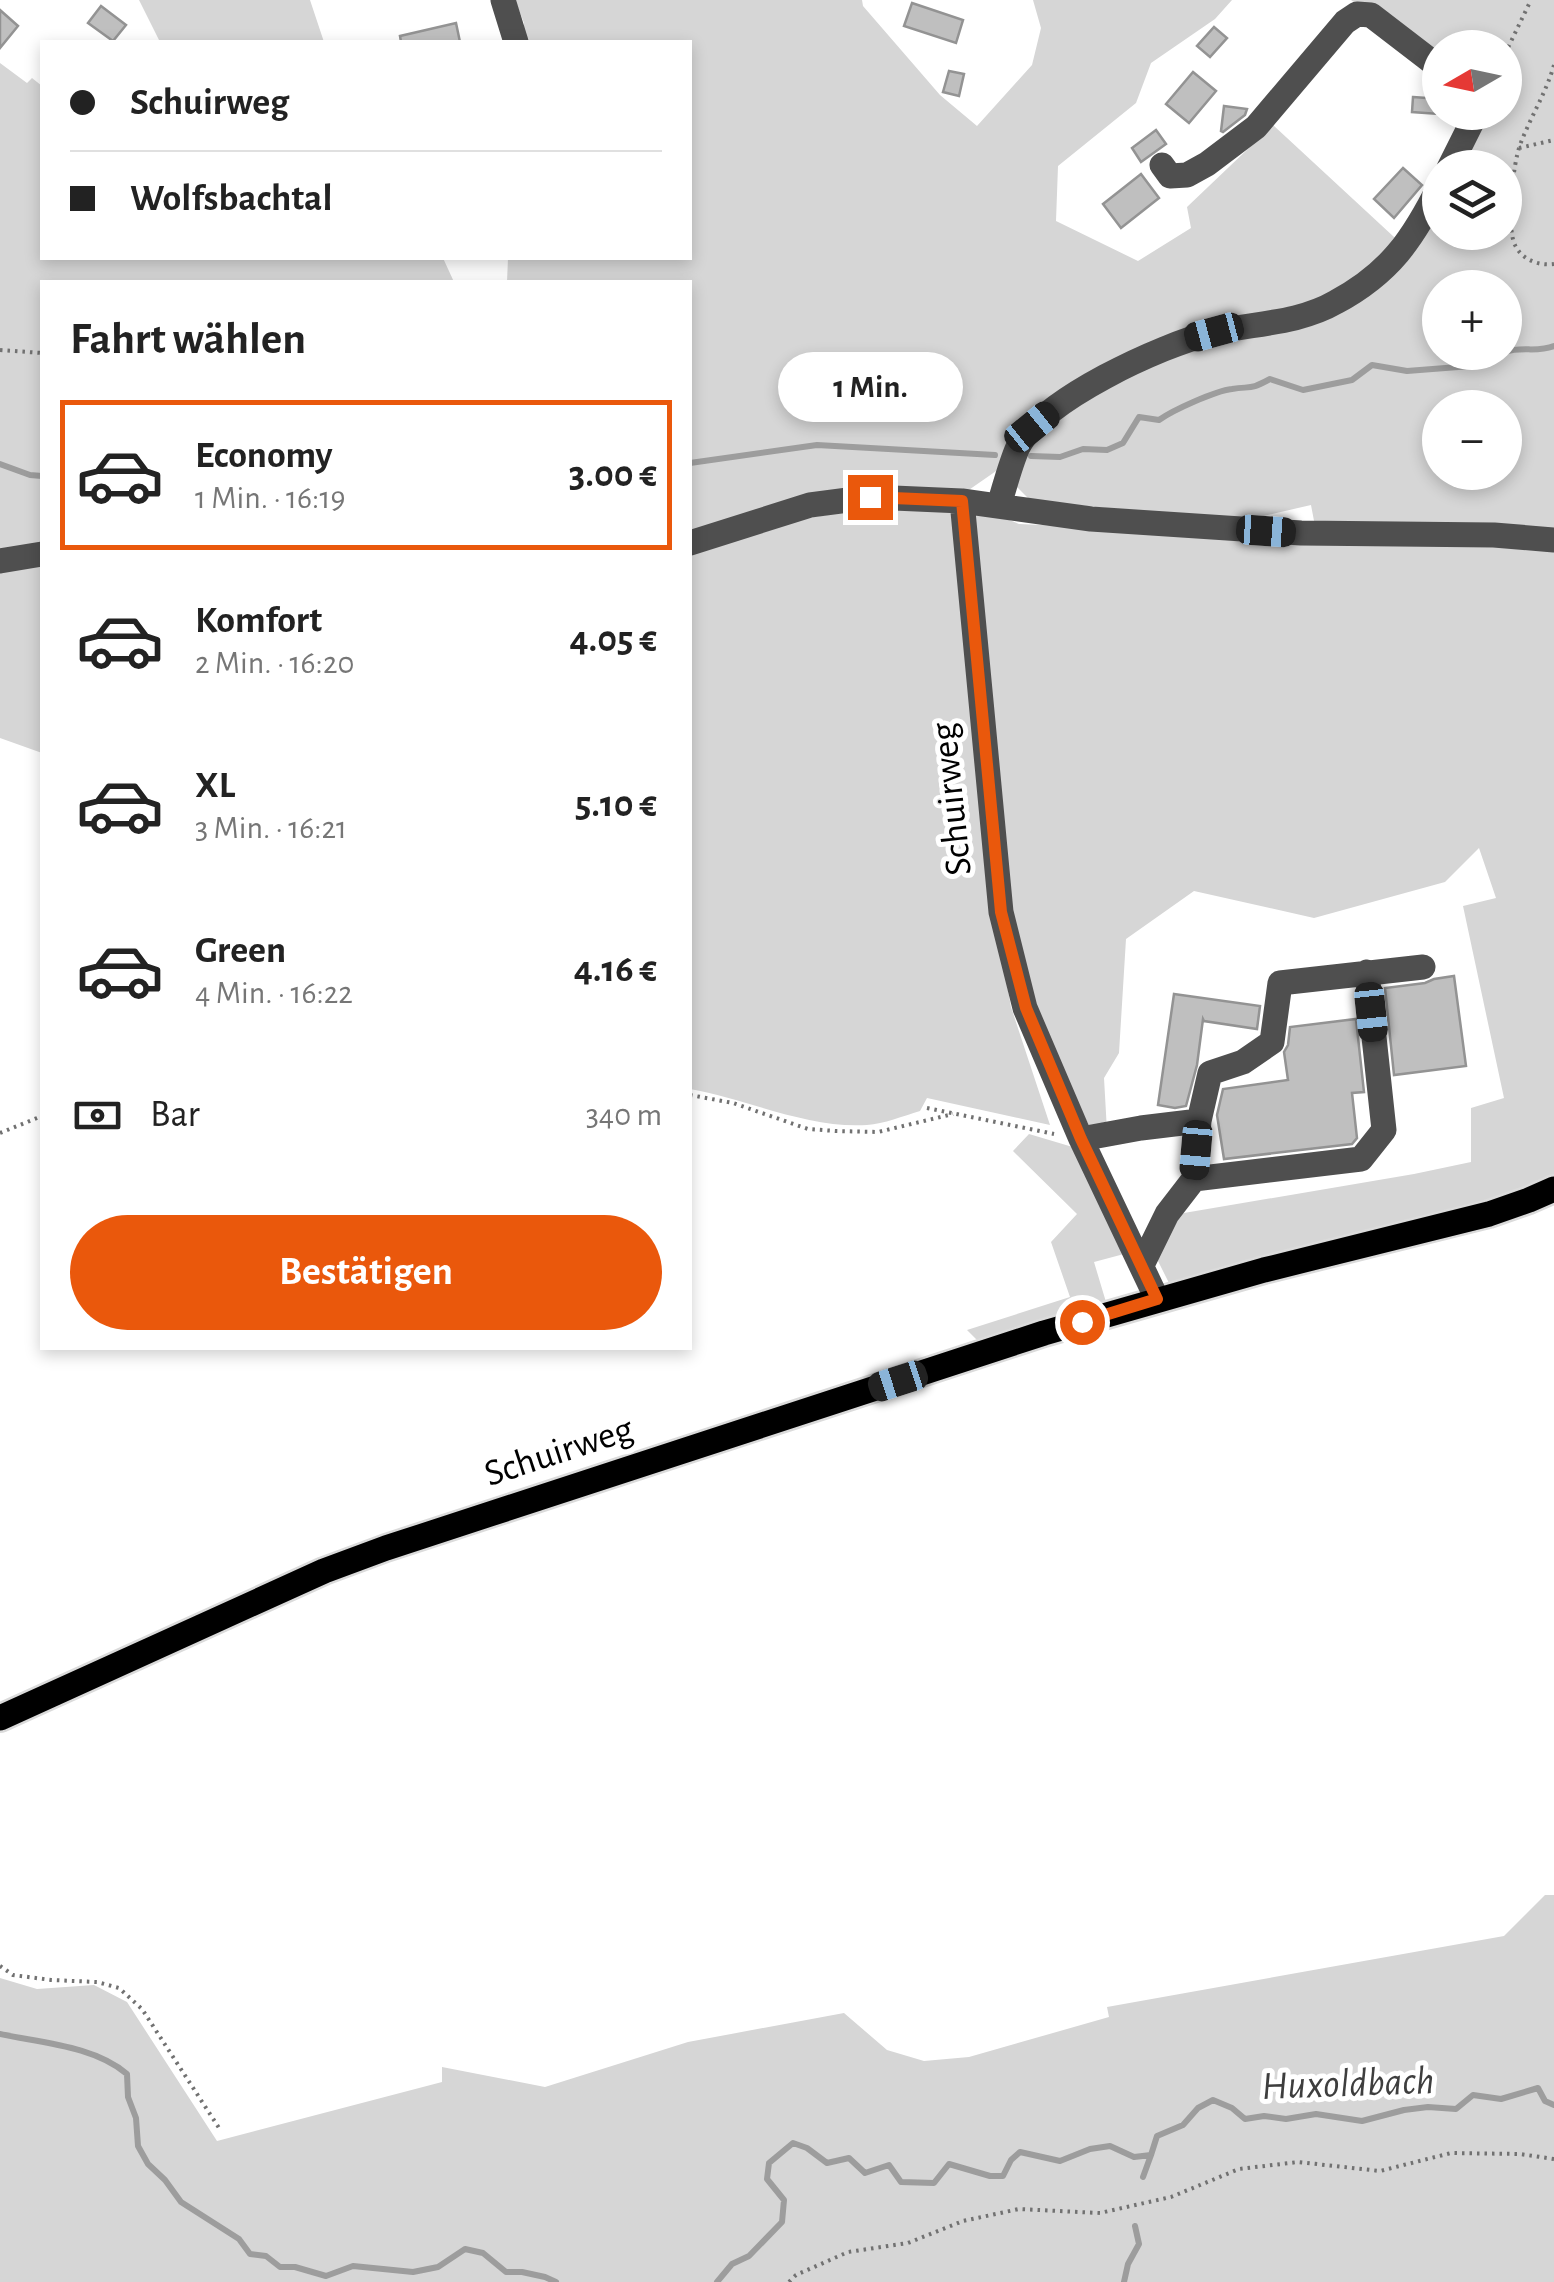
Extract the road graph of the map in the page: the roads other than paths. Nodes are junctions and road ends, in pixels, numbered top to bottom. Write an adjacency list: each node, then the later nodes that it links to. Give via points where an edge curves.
1 (503, 0): 2 (street)
2 (515, 40)
3 (1422, 54): 4 (street, via 1372,15 1357,14 1230,148 1187,175 1170,176)
4 (1162, 165)
5 (1422, 221): 7 (street, via 1397,257 1336,302 1294,319 1187,340 1061,404 1018,446)
6 (962, 501): 7 (street); 9 (street, via 870,497 810,506); 15 (street, Schuirweg, via 1001,912 1026,1008)
7 (999, 505): 8 (street, via 1092,520)
8 (1554, 540)
9 (692, 543)
10 (40, 554): 11 (street)
11 (0, 562)
12 (1423, 967): 13 (street)
13 (1367, 972): 14 (street, via 1280,983 1272,1042 1210,1073); 16 (street, via 1384,1130 1361,1158)
14 (1199, 1121): 15 (street); 16 (street)
15 (1081, 1139): 18 (street, Schuirweg)
16 (1194, 1179): 18 (street, via 1167,1214)
17 (1554, 1189): 19 (main road, Schuirweg, via 1489,1214)
18 (1142, 1266): 19 (street, Schuirweg)
19 (1157, 1299): 20 (main road, Schuirweg, via 386,1548)
20 (0, 1718)

